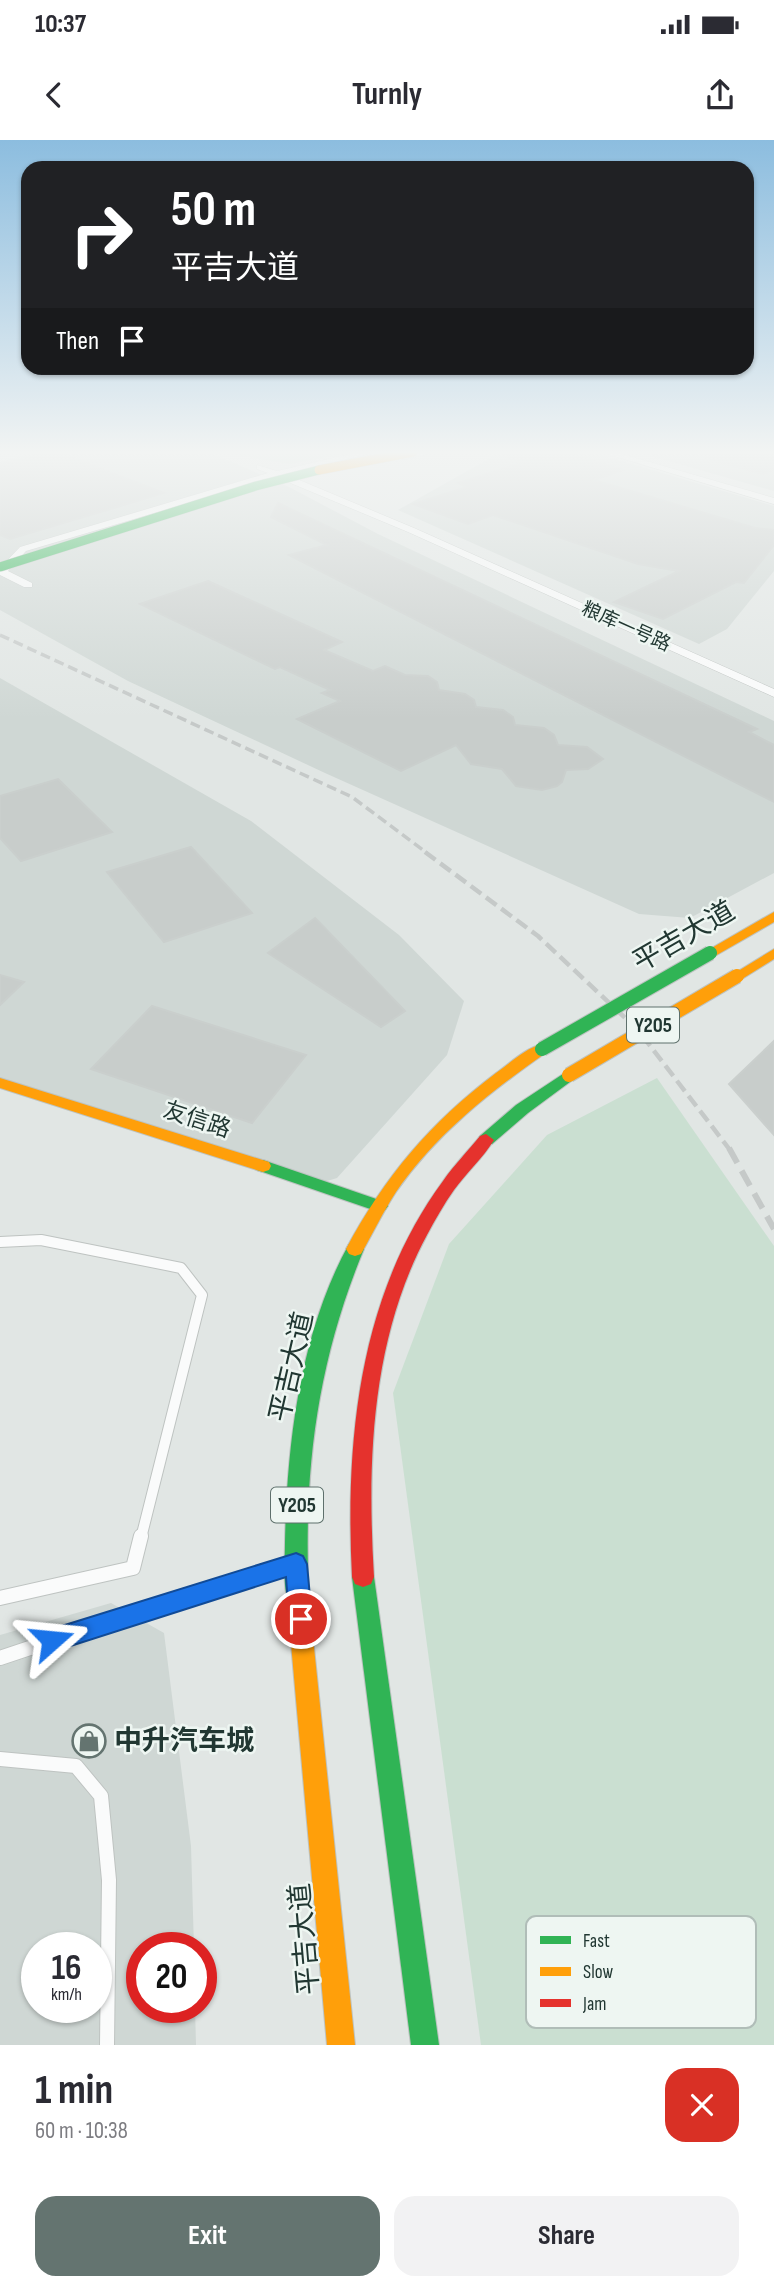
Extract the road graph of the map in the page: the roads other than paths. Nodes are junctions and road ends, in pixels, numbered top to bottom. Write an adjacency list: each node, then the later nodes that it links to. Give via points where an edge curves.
1 (50, 541): 7 (street, via 23,549)
2 (76, 541): 7 (street, bridge)
3 (81, 541): 7 (street, bridge)
4 (87, 541): 7 (street)
5 (435, 541): 10 (street, 粮库一号路)
6 (452, 541): 9 (street, 粮库一号路)
7 (1, 566): 8 (street)
8 (28, 585)
9 (774, 685)
10 (774, 693)
11 (774, 916): 15 (street, 平吉大道 / Y205, bridge, via 541,1049 484,1087 436,1130)
12 (774, 953): 23 (street, Y205, bridge, via 521,1108 478,1149 444,1193 411,1246 390,1302 370,1379 359,1466 361,1559)
13 (0, 1083): 15 (street, 友信路, via 229,1154)
14 (0, 1097): 15 (street, 友信路)
15 (374, 1213): 17 (street, 平吉大道 / Y205, via 361,1232 337,1292 313,1371 298,1464)
16 (0, 1242): 18 (lane, via 41,1240 181,1268 202,1295 133,1568)
17 (296, 1564): 19 (lane); 22 (street, 平吉大道 / Y205)
18 (0, 1598)
19 (0, 1658)
20 (0, 1759): 21 (lane, via 76,1766 101,1796 109,1881)
21 (107, 2045)
22 (341, 2045)
23 (425, 2045)

